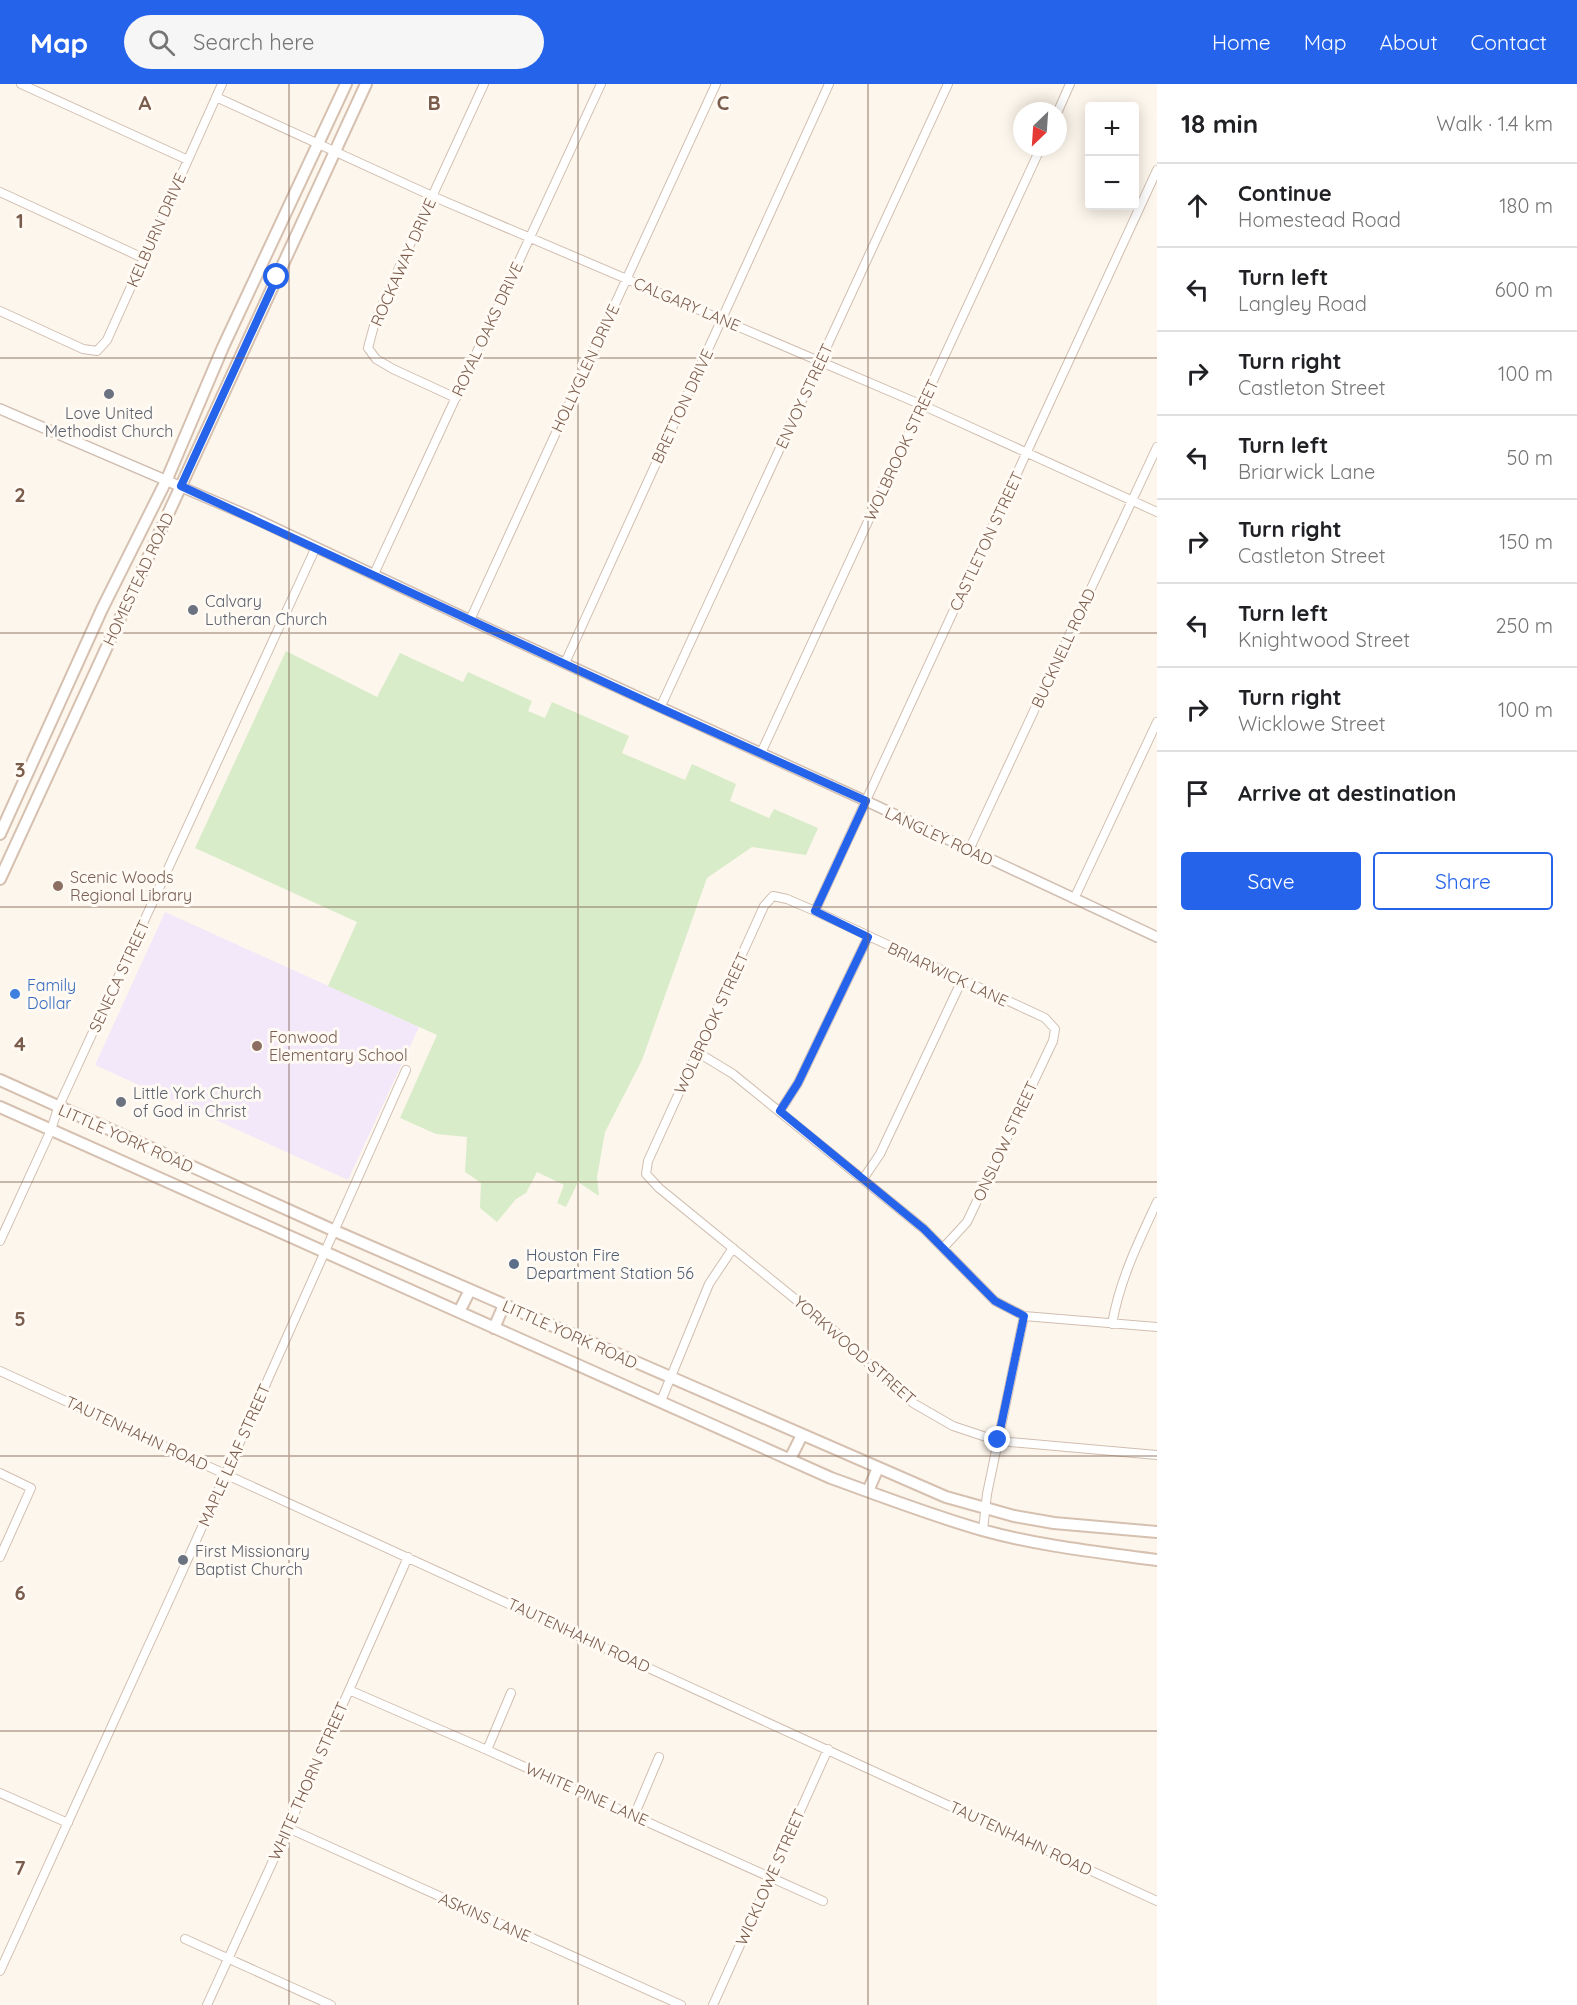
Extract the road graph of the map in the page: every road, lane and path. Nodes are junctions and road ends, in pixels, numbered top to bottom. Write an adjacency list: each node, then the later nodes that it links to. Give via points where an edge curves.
1 (21, 84): 16 (street)
2 (222, 84): 11 (street, KELBURN DRIVE)
3 (346, 84): 13 (main road, HOMESTEAD ROAD)
4 (366, 84): 14 (main road, HOMESTEAD ROAD)
5 (484, 84): 19 (street, ROCKAWAY DRIVE)
6 (600, 84): 20 (street, ROYAL OAKS DRIVE)
7 (716, 84): 24 (street, HOLLYGLEN DRIVE)
8 (829, 84): 26 (street, BRETTON DRIVE)
9 (948, 84): 29 (street, ENVOY STREET)
10 (1070, 84): 12 (street)
11 (216, 98): 13 (street, CALGARY LANE); 16 (street, KELBURN DRIVE)
12 (1062, 102)
13 (319, 143): 14 (street, CALGARY LANE); 22 (main road, HOMESTEAD ROAD)
14 (335, 151): 19 (street, CALGARY LANE); 23 (main road, HOMESTEAD ROAD)
15 (1037, 156): 31 (street, WOLBROOK STREET)
16 (188, 160): 21 (street, KELBURN DRIVE)
17 (1157, 170): 34 (street, CASTLETON STREET)
18 (0, 192): 21 (street)
19 (432, 196): 20 (street, CALGARY LANE); 30 (street, ROCKAWAY DRIVE, via 376,318 368,348 376,359 393,369)
20 (529, 238): 24 (street, CALGARY LANE); 30 (street, ROYAL OAKS DRIVE)
21 (143, 258): 25 (street, KELBURN DRIVE, via 107,340 97,351 83,349)
22 (259, 269): 23 (main road); 27 (main road, HOMESTEAD ROAD)
23 (277, 277): 28 (main road, HOMESTEAD ROAD)
24 (626, 279): 26 (street, CALGARY LANE); 43 (street, HOLLYGLEN DRIVE)
25 (0, 311)
26 (722, 318): 29 (street, CALGARY LANE); 44 (street, BRETTON DRIVE)
27 (223, 347): 28 (main road); 35 (main road, HOMESTEAD ROAD)
28 (240, 356): 36 (main road, HOMESTEAD ROAD)
29 (819, 362): 31 (street, CALGARY LANE); 45 (street, ENVOY STREET)
30 (456, 398): 40 (street, ROYAL OAKS DRIVE)
31 (922, 405): 34 (street, CALGARY LANE); 47 (street, WOLBROOK STREET)
32 (0, 409): 35 (street, LANGLEY ROAD)
33 (1157, 447): 37 (street, BUCKNELL ROAD)
34 (1026, 454): 37 (street, CALGARY LANE); 48 (street, CASTLETON STREET)
35 (167, 480): 36 (street, LANGLEY ROAD); 41 (main road, HOMESTEAD ROAD)
36 (181, 486): 39 (street, LANGLEY ROAD); 42 (main road, HOMESTEAD ROAD)
37 (1132, 501): 38 (street, CALGARY LANE); 50 (street, BUCKNELL ROAD)
38 (1157, 512)
39 (316, 548): 40 (street, LANGLEY ROAD); 63 (street, SENECA STREET)
40 (374, 574): 43 (street, LANGLEY ROAD)
41 (102, 609): 42 (main road); 49 (main road, HOMESTEAD ROAD)
42 (121, 616): 51 (main road, HOMESTEAD ROAD)
43 (470, 620): 44 (street, LANGLEY ROAD)
44 (565, 663): 45 (street, LANGLEY ROAD)
45 (660, 708): 47 (street, LANGLEY ROAD)
46 (1157, 722): 53 (street)
47 (761, 753): 48 (street, LANGLEY ROAD)
48 (866, 801): 50 (street, LANGLEY ROAD); 54 (street, CASTLETON STREET)
49 (0, 834)
50 (969, 850): 53 (street, LANGLEY ROAD)
51 (0, 879)
52 (773, 896): 54 (street, BRIARWICK LANE); 59 (street, WOLBROOK STREET, via 764,906)
53 (1074, 899): 56 (street, LANGLEY ROAD)
54 (815, 911): 55 (street, BRIARWICK LANE)
55 (868, 937): 57 (street, BRIARWICK LANE); 64 (street, via 798,1083)
56 (1157, 937)
57 (962, 980): 58 (street, BRIARWICK LANE, via 1044,1018); 67 (street, via 880,1154)
58 (1055, 1029): 71 (street, ONSLOW STREET, via 1053,1041 967,1222)
59 (697, 1052): 64 (street); 66 (street, WOLBROOK STREET)
60 (406, 1070): 69 (street, MAPLE LEAF STREET)
61 (0, 1080): 63 (main road, LITTLE YORK ROAD)
62 (0, 1107): 65 (main road, LITTLE YORK ROAD)
63 (58, 1108): 65 (street, SENECA STREET); 69 (main road, LITTLE YORK ROAD)
64 (780, 1111): 67 (street)
65 (51, 1130): 70 (street, SENECA STREET); 73 (main road, LITTLE YORK ROAD)
66 (651, 1153): 72 (street, YORKWOOD STREET, via 646,1174)
67 (863, 1179): 71 (street)
68 (1157, 1202): 78 (street, via 1129,1262)
69 (335, 1231): 73 (street, MAPLE LEAF STREET); 74 (main road, LITTLE YORK ROAD)
70 (0, 1241)
71 (944, 1247): 77 (street, via 995,1301)
72 (733, 1248): 82 (street, via 709,1284); 85 (street, YORKWOOD STREET, via 843,1338 913,1403 953,1426)
73 (325, 1253): 76 (main road, LITTLE YORK ROAD); 90 (street, MAPLE LEAF STREET)
74 (470, 1290): 75 (main road, LITTLE YORK ROAD); 76 (main road)
75 (504, 1305): 80 (main road); 82 (main road, LITTLE YORK ROAD)
76 (459, 1312): 80 (main road, LITTLE YORK ROAD)
77 (1024, 1316): 78 (street); 85 (street)
78 (1112, 1324): 79 (street)
79 (1157, 1327)
80 (494, 1328): 83 (main road, LITTLE YORK ROAD)
81 (0, 1371): 90 (street, TAUTENHAHN ROAD)
82 (671, 1378): 83 (street); 84 (main road, LITTLE YORK ROAD)
83 (661, 1401): 87 (main road, LITTLE YORK ROAD)
84 (802, 1435): 87 (main road); 88 (main road, LITTLE YORK ROAD)
85 (998, 1440): 86 (street, YORKWOOD STREET); 92 (street)
86 (1157, 1455)
87 (790, 1459): 91 (main road, LITTLE YORK ROAD)
88 (878, 1468): 91 (main road); 92 (main road, LITTLE YORK ROAD, via 946,1497)
89 (0, 1473): 95 (street, via 31,1488)
90 (225, 1474): 96 (street, TAUTENHAHN ROAD); 105 (street, MAPLE LEAF STREET)
91 (868, 1491): 93 (main road, LITTLE YORK ROAD)
92 (985, 1508): 93 (street); 94 (main road, LITTLE YORK ROAD, via 1054,1523)
93 (983, 1530): 97 (main road, LITTLE YORK ROAD, via 1045,1545)
94 (1157, 1532)
95 (0, 1557)
96 (408, 1557): 98 (street, WHITE THORN STREET); 100 (street, TAUTENHAHN ROAD)
97 (1157, 1560)
98 (349, 1690): 101 (street, WHITE PINE LANE); 106 (street, WHITE THORN STREET)
99 (511, 1694): 101 (street)
100 (828, 1749): 107 (street, WICKLOWE STREET); 109 (street, TAUTENHAHN ROAD)
101 (487, 1750): 104 (street, WHITE PINE LANE)
102 (659, 1756): 104 (street)
103 (0, 1792): 105 (street)
104 (634, 1816): 107 (street, WHITE PINE LANE)
105 (68, 1823): 112 (street, MAPLE LEAF STREET)
106 (288, 1828): 111 (street, WHITE THORN STREET); 115 (street, ASKINS LANE)
107 (770, 1876): 108 (street, WHITE PINE LANE); 116 (street, WICKLOWE STREET)
108 (824, 1901)
109 (1157, 1901)
110 (185, 1939): 111 (street)
111 (227, 1959): 113 (street, WHITE THORN STREET); 114 (street)
112 (0, 1971)
113 (207, 2005)
114 (331, 2005)
115 (681, 2005)
116 (713, 2005)

